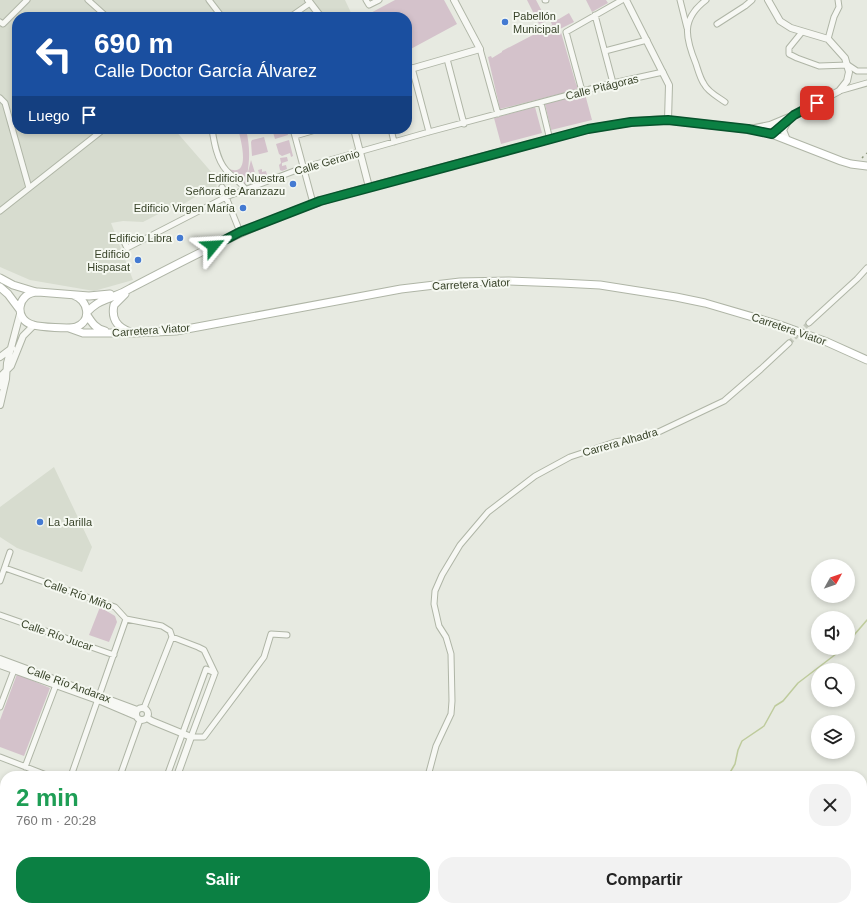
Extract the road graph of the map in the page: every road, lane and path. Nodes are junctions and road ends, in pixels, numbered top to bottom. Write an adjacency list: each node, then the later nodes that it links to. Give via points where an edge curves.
1 (27, 0): 15 (street)
2 (88, 0): 16 (street)
3 (209, 0): 17 (street)
4 (366, 0): 5 (street, via 369,5)
5 (379, 0)
6 (454, 0): 28 (street)
7 (622, 0): 21 (street)
8 (626, 0): 27 (street)
9 (680, 0): 24 (street)
10 (706, 0): 24 (street, via 692,15)
11 (752, 0): 23 (street)
12 (768, 0): 25 (street, via 780,21)
13 (838, 0): 26 (street, via 839,7)
14 (309, 1): 18 (street); 19 (street)
15 (15, 12)
16 (101, 12)
17 (218, 12)
18 (296, 12)
19 (317, 12)
20 (12, 15): 22 (street, via 3,24)
21 (595, 15): 29 (street); 38 (street, via 566,32)
22 (0, 22)
23 (717, 24)
24 (687, 29): 41 (street, via 688,44 704,84)
25 (802, 32): 26 (street); 31 (street, via 789,48 789,54 819,66)
26 (828, 39): 31 (street, via 845,58)
27 (647, 40): 29 (street); 34 (street)
28 (480, 49): 30 (street); 43 (street)
29 (605, 52): 36 (street)
30 (447, 59): 32 (street); 47 (street)
31 (848, 66): 33 (street, via 857,71); 39 (street, via 847,81)
32 (412, 68)
33 (867, 71)
34 (663, 72): 36 (street, Calle Pitágoras); 45 (street, via 669,85)
35 (412, 76): 50 (street)
36 (613, 83): 38 (street, Calle Pitágoras)
37 (867, 83): 39 (street)
38 (582, 91): 42 (street, Calle Pitágoras)
39 (840, 91): 44 (street)
40 (0, 98): 48 (street, via 5,103)
41 (725, 102)
42 (541, 103): 43 (street, Calle Geranio); 59 (street)
43 (498, 114): 47 (street, Calle Geranio)
44 (794, 115): 46 (street); 57 (street); 60 (street, via 783,130)
45 (668, 120): 49 (main road); 59 (main road, via 588,129)
46 (778, 122): 49 (street); 57 (street, via 771,128)
47 (464, 124): 50 (street, Calle Geranio)
48 (12, 127)
49 (748, 129): 57 (main road)
50 (429, 132): 61 (street, Calle Geranio)
51 (14, 134): 67 (street)
52 (98, 134): 67 (street)
53 (213, 134): 68 (street, via 222,164)
54 (302, 134): 58 (street)
55 (355, 134): 62 (street)
56 (392, 134): 61 (street)
57 (770, 134): 60 (main road)
58 (295, 136): 64 (street)
59 (550, 140): 66 (main road)
60 (787, 140): 63 (main road, via 841,161)
61 (394, 142): 62 (street, Calle Geranio)
62 (360, 151): 64 (street, Calle Geranio); 66 (street)
63 (867, 166)
64 (304, 167): 68 (street, Calle Geranio); 70 (street)
65 (222, 187): 69 (street)
66 (370, 187): 70 (main road)
67 (29, 188): 71 (street)
68 (246, 190): 69 (street, Calle Geranio)
69 (226, 198): 72 (street); 73 (street, Calle Geranio, via 127,248)
70 (314, 203): 72 (main road)
71 (0, 211)
72 (240, 232): 77 (main road)
73 (125, 244)
74 (867, 268): 82 (street)
75 (0, 278): 78 (main road)
76 (0, 287): 80 (main road)
77 (131, 288): 79 (main road, via 104,295); 81 (main road, via 96,303); 86 (main road, via 114,305 113,317 121,328)
78 (38, 292): 79 (main road); 80 (main road, via 24,297 20,303)
79 (72, 295): 81 (main road, via 82,300)
80 (20, 312): 83 (main road, via 27,323); 88 (street)
81 (87, 314): 84 (main road, via 79,325); 85 (main road, via 99,330)
82 (809, 323)
83 (34, 325): 84 (main road, Carretera Viator); 91 (street, via 23,336 11,366)
84 (69, 328): 85 (main road, Carretera Viator, via 83,333)
85 (117, 333): 86 (main road, Carretera Viator)
86 (134, 333): 90 (main road, Carretera Viator, via 176,331 401,289 460,282 509,281 600,285 705,303 780,325)
87 (788, 343): 121 (street, Carrera Alhadra, via 724,401 650,436 615,442 570,457 535,476 488,512 460,545 442,575 434,604 439,626 446,637 451,654 452,701 450,714 436,746)
88 (12, 348): 89 (street); 91 (street)
89 (0, 356)
90 (867, 360)
91 (3, 371): 92 (street); 93 (street, via 6,379)
92 (0, 386)
93 (0, 405)
94 (10, 552): 95 (street)
95 (5, 568): 96 (street); 98 (street, Calle Río Miño, via 116,608)
96 (0, 581)
97 (0, 615): 101 (street, Calle Río Jucar)
98 (126, 619): 100 (street, Calle Río Miño, via 162,626 170,631); 101 (street)
99 (287, 636): 113 (street, via 271,634 264,657 232,701 204,737)
100 (172, 637): 105 (street, via 204,650); 109 (street)
101 (114, 655): 107 (street)
102 (0, 659): 107 (street, Calle Río Andarax)
103 (0, 665): 104 (street, Calle Río Andarax)
104 (14, 670): 106 (street, Calle Río Andarax); 108 (street)
105 (214, 673): 112 (street, via 206,669); 113 (street)
106 (56, 685): 107 (street, Calle Río Andarax); 115 (street)
107 (98, 698): 110 (street, Calle Río Andarax); 117 (street)
108 (0, 707)
109 (144, 708): 110 (street, via 140,708); 111 (street, via 148,712)
110 (138, 715): 111 (street, via 144,720); 118 (street)
111 (147, 718): 112 (street)
112 (183, 733): 113 (street); 119 (street)
113 (191, 737): 120 (street)
114 (0, 757): 115 (street)
115 (25, 767): 116 (street)
116 (36, 771)
117 (73, 771)
118 (121, 771)
119 (169, 771)
120 (179, 771)
121 (429, 771)

